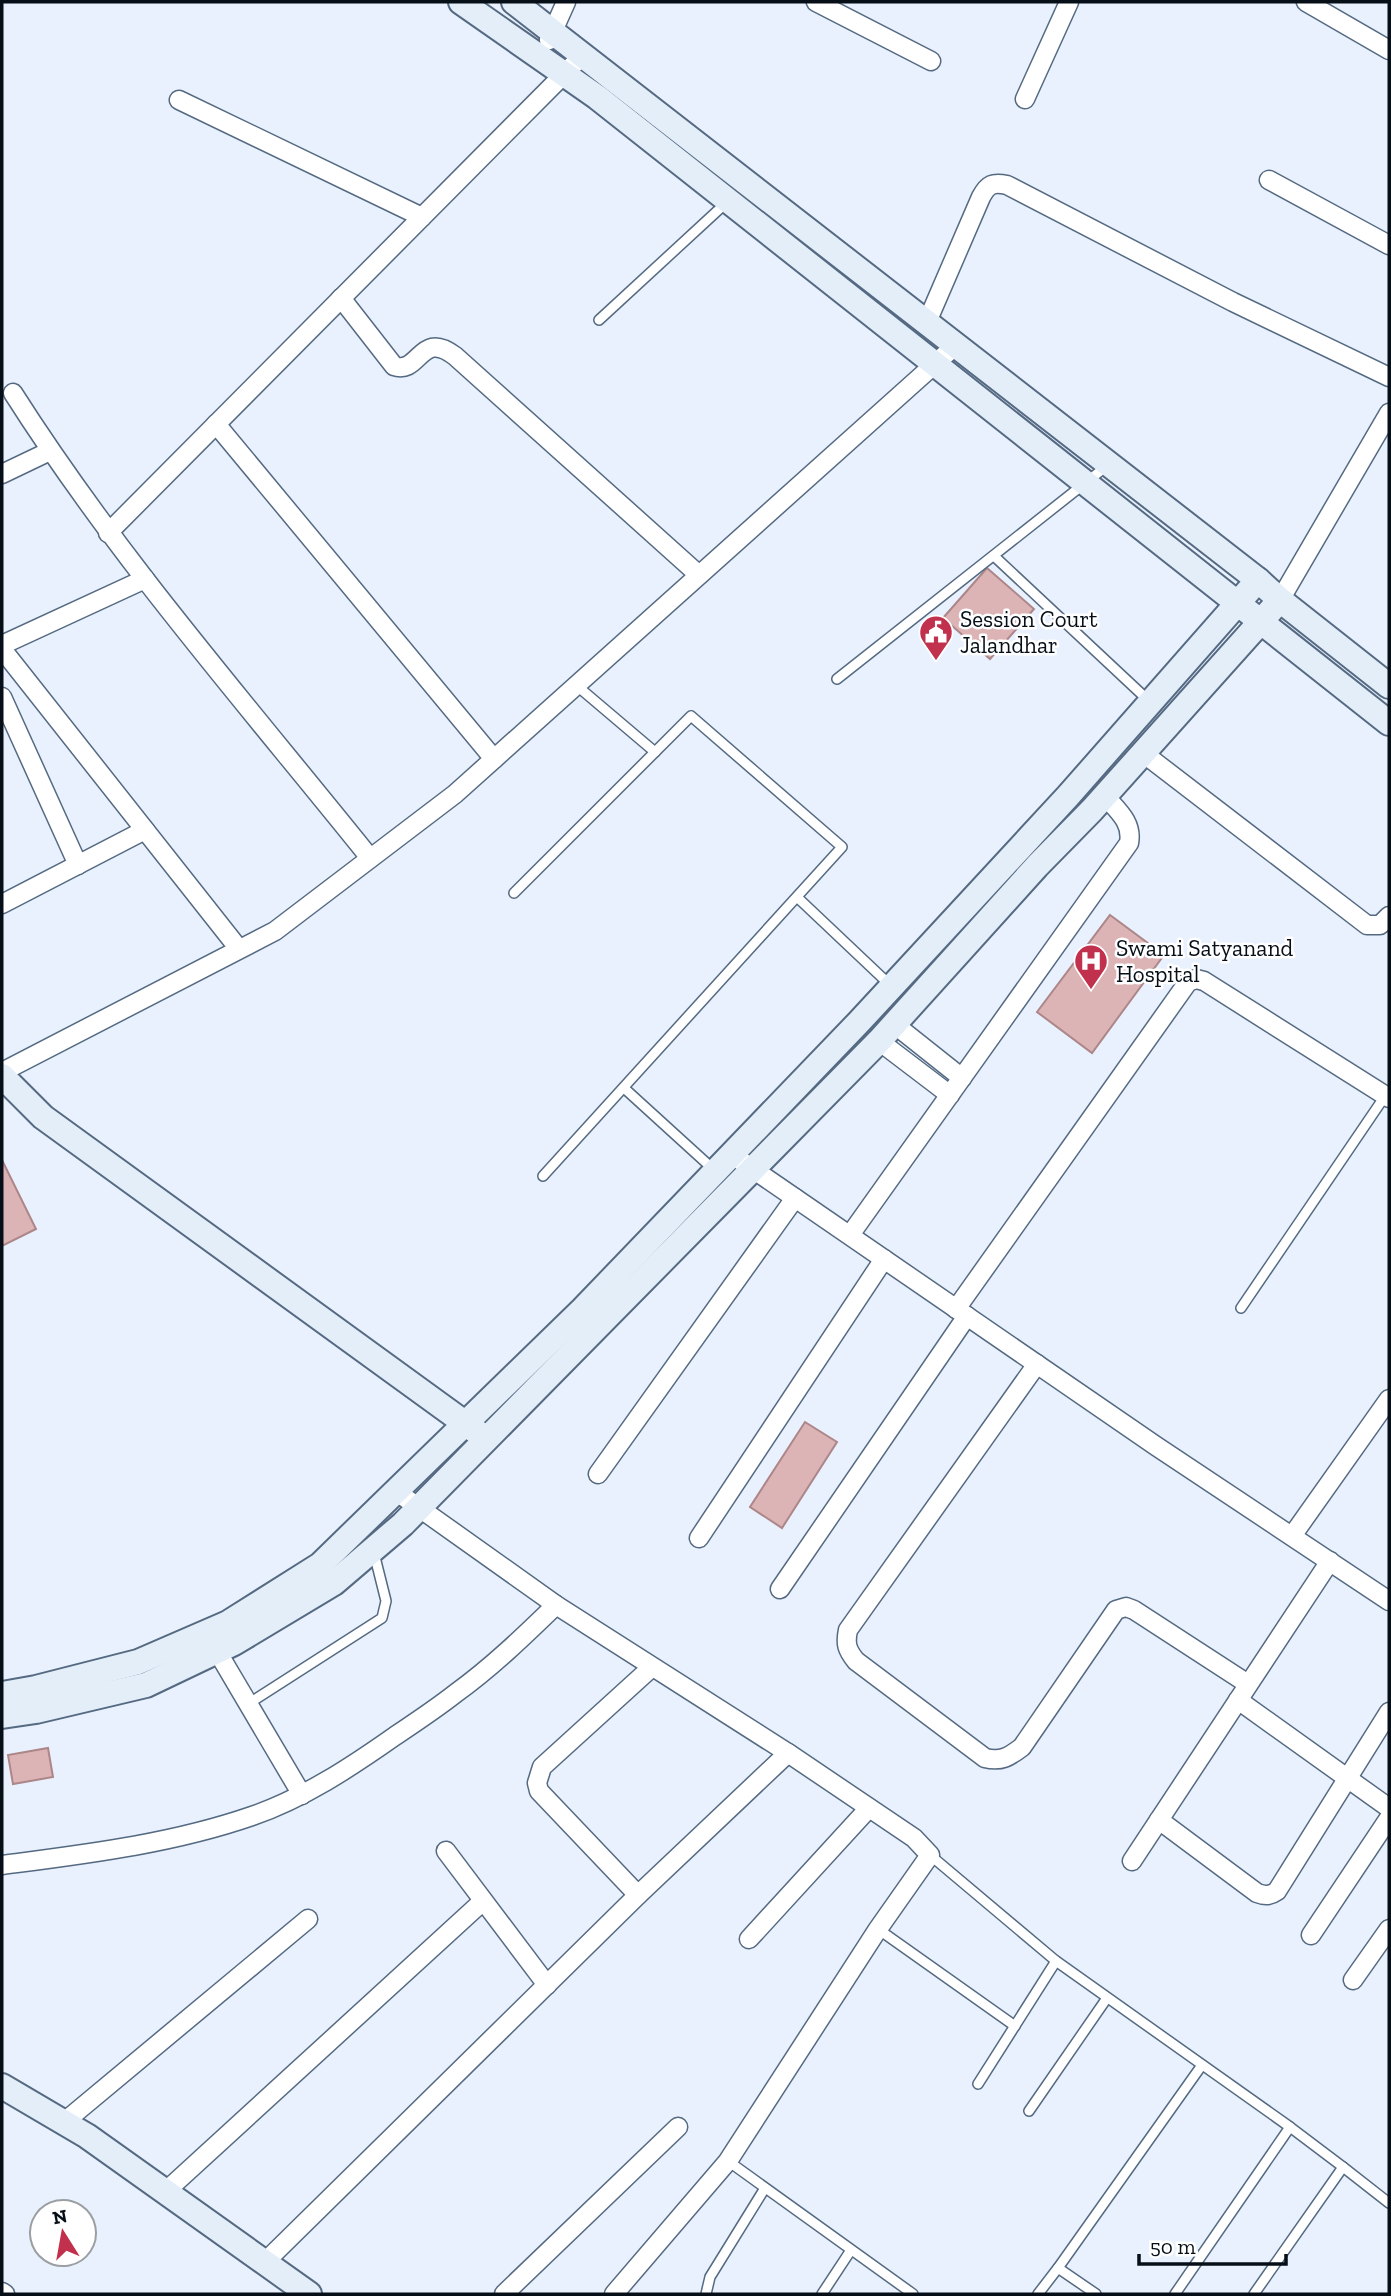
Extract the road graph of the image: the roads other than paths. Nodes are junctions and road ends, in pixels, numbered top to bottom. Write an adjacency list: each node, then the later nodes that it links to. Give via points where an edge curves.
1 (461, 2): 10 (street)
2 (514, 2): 7 (street)
3 (566, 2): 7 (street)
4 (816, 2): 11 (street)
5 (1069, 2): 13 (street)
6 (1306, 2): 8 (street)
7 (554, 32): 9 (street); 10 (street)
8 (1389, 50)
9 (583, 55): 12 (street); 21 (street)
10 (538, 56): 12 (street)
11 (931, 61)
12 (564, 74): 16 (street); 17 (street)
13 (1025, 99)
14 (179, 100): 17 (street)
15 (1269, 180): 18 (street)
16 (728, 201): 20 (lane); 23 (street)
17 (422, 217): 19 (street)
18 (1389, 246)
19 (341, 298): 27 (street); 34 (street, via 394,366 407,366 433,347 455,356)
20 (599, 320)
21 (927, 322): 22 (street); 24 (street, via 981,197 986,187 996,183)
22 (956, 345): 23 (street); 29 (street)
23 (935, 364): 31 (street); 34 (street)
24 (1389, 377)
25 (13, 393): 28 (street)
26 (1389, 413): 37 (street)
27 (216, 424): 32 (street); 49 (street)
28 (50, 452): 30 (street); 32 (street)
29 (1110, 464): 31 (lane); 36 (street)
30 (2, 474)
31 (1087, 483): 33 (lane); 38 (street)
32 (108, 533): 35 (street)
33 (994, 556): 41 (lane); 45 (lane)
34 (699, 575): 42 (street)
35 (145, 579): 40 (street); 53 (street)
36 (1258, 580): 37 (street); 38 (street)
37 (1280, 600): 39 (street); 43 (street)
38 (1238, 603): 39 (street); 45 (street)
39 (1262, 621): 46 (street); 48 (street)
40 (2, 647): 51 (street)
41 (837, 679)
42 (576, 685): 47 (lane); 49 (street)
43 (1389, 685)
44 (2, 697): 54 (street)
45 (1151, 702): 52 (street)
46 (1389, 723)
47 (654, 752): 56 (lane); 57 (lane, via 691,716 842,847)
48 (1143, 753): 50 (street); 59 (street, via 1367,925 1380,925)
49 (494, 759): 53 (street)
50 (1105, 796): 55 (street); 64 (street, via 1129,826 1129,843)
51 (145, 830): 54 (street); 60 (street)
52 (1018, 849): 55 (street); 61 (street)
53 (370, 858): 60 (street, via 275,931)
54 (78, 865): 58 (street)
55 (1037, 866): 62 (street)
56 (514, 892)
57 (798, 898): 61 (lane); 65 (lane)
58 (2, 904)
59 (1389, 916)
60 (239, 949): 63 (street)
61 (891, 986): 68 (street)
62 (887, 1032): 64 (street); 66 (street); 69 (street)
63 (2, 1074): 78 (street, via 43,1117)
64 (962, 1078): 66 (street)
65 (624, 1088): 68 (lane); 70 (lane)
66 (950, 1095): 72 (street)
67 (1387, 1097): 74 (lane); 75 (street, via 1204,981 1188,982)
68 (722, 1162): 69 (street); 78 (street)
69 (753, 1170): 71 (street); 79 (street)
70 (543, 1176)
71 (795, 1198): 72 (street); 80 (street)
72 (850, 1236): 73 (street)
73 (884, 1259): 75 (street); 84 (street)
74 (1241, 1308)
75 (962, 1312): 76 (street); 87 (street)
76 (1037, 1364): 83 (street); 92 (street, via 848,1630 848,1650 856,1661 985,1758 995,1760 1022,1747 1116,1610 1134,1609)
77 (1389, 1399): 83 (street)
78 (466, 1424): 79 (street); 81 (street)
79 (486, 1440): 82 (street)
80 (598, 1474)
81 (397, 1492): 82 (street); 93 (street, via 320,1565 228,1623 138,1662)
82 (419, 1507): 85 (street); 89 (street)
83 (1292, 1536): 86 (street)
84 (699, 1538)
85 (373, 1549): 90 (street, via 334,1583); 95 (lane, via 386,1601 382,1618)
86 (1329, 1561): 88 (street); 92 (street)
87 (780, 1589)
88 (1389, 1601)
89 (556, 1605): 91 (street); 100 (street, via 458,1692 354,1765)
90 (217, 1651): 95 (street); 97 (street, via 146,1685)
91 (652, 1667): 98 (street); 109 (street, via 542,1767 537,1783 539,1791)
92 (1248, 1684): 94 (street)
93 (2, 1694)
94 (1238, 1700): 99 (street); 104 (street)
95 (248, 1704): 100 (street)
96 (1389, 1713): 99 (street)
97 (2, 1716)
98 (788, 1753): 101 (street); 109 (street)
99 (1348, 1778): 102 (street); 104 (street, via 1271,1895 1257,1893)
100 (302, 1795): 108 (street, via 253,1816 178,1837)
101 (869, 1808): 106 (street, via 914,1838); 115 (street)
102 (1389, 1808)
103 (1389, 1818): 114 (street)
104 (1159, 1820): 107 (street)
105 (446, 1851): 110 (street)
106 (930, 1855): 112 (street); 116 (lane)
107 (1132, 1861)
108 (2, 1865)
109 (639, 1895): 118 (street)
110 (483, 1901): 118 (street); 131 (street)
111 (308, 1919): 125 (street)
112 (878, 1929): 120 (lane); 128 (street)
113 (1389, 1929): 117 (street)
114 (1311, 1935)
115 (750, 1939)
116 (1056, 1961): 119 (lane); 120 (lane)
117 (1353, 1980)
118 (547, 1985): 134 (street)
119 (1107, 1998): 121 (lane); 124 (lane)
120 (1015, 2026): 122 (lane)
121 (1202, 2065): 127 (lane); 135 (lane)
122 (978, 2084)
123 (2, 2086): 125 (street)
124 (1029, 2111)
125 (63, 2123): 131 (street)
126 (678, 2127): 138 (street)
127 (1290, 2127): 129 (lane); 145 (lane)
128 (728, 2161): 130 (lane); 139 (street)
129 (1343, 2167): 132 (lane); 146 (lane)
130 (765, 2188): 133 (lane); 140 (lane, via 710,2277)
131 (165, 2192): 134 (street)
132 (1389, 2203)
133 (851, 2250): 141 (lane); 142 (lane)
134 (265, 2262): 136 (street)
135 (1058, 2268): 143 (lane); 144 (lane)
136 (281, 2286): 137 (street)
137 (309, 2294)
138 (504, 2294)
139 (614, 2294)
140 (706, 2294)
141 (822, 2294)
142 (913, 2294)
143 (1038, 2294)
144 (1096, 2294)
145 (1175, 2294)
146 (1254, 2294)

